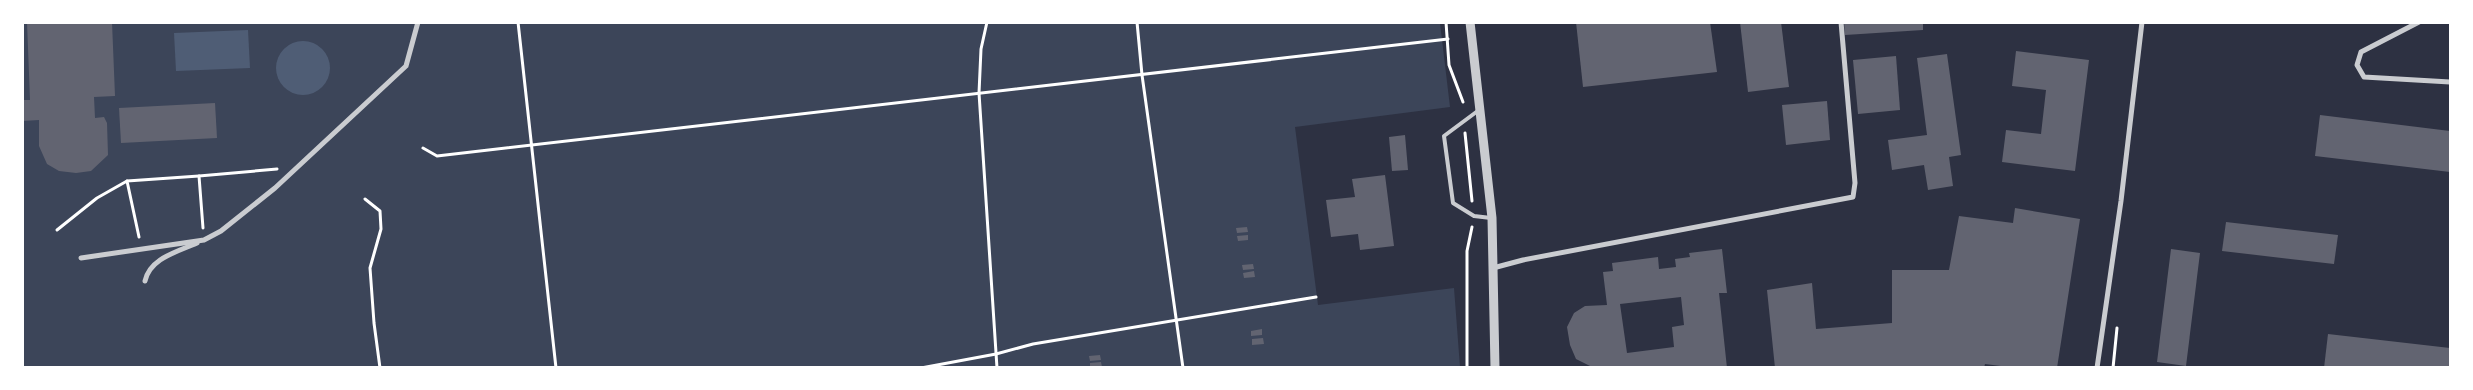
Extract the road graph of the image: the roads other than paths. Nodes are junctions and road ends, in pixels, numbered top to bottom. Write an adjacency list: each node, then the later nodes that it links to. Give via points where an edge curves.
1 (418, 22): 9 (street, via 406,66 275,188 221,231)
2 (1470, 22): 7 (street)
3 (1841, 22): 11 (street, via 1855,183 1853,197)
4 (2142, 22): 14 (street)
5 (2419, 22): 6 (street, via 2361,52 2358,65 2364,77)
6 (2450, 82)
7 (1481, 108): 8 (street); 8 (lane, via 1444,136 1453,203 1474,216)
8 (1492, 218): 11 (street)
9 (204, 240): 10 (street); 12 (street, via 156,262 147,271)
10 (81, 258)
11 (1494, 268): 13 (street)
12 (144, 281)
13 (1495, 368)
14 (2097, 368)

